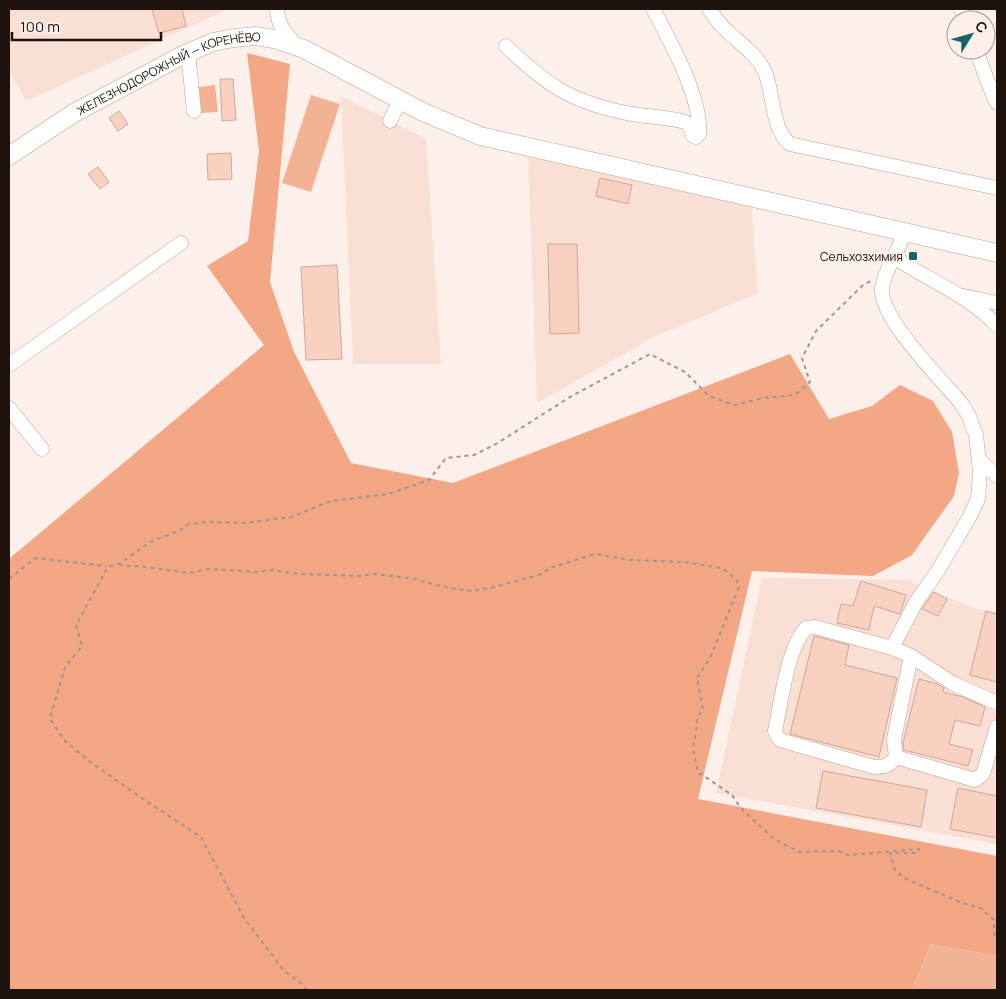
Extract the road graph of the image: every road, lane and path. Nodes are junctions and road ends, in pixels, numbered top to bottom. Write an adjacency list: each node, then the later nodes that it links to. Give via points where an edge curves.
1 (277, 9): 5 (street, via 277,18 284,31)
2 (653, 9): 4 (street, via 693,96 700,128 696,137 685,122 611,110 570,95 550,85)
3 (709, 9): 13 (street, via 758,60 768,81 779,131 790,144)
4 (506, 46)
5 (298, 47): 6 (main road, ЖЕЛЕЗНОДОРОЖНЫЙ — КОРЕНЁВО, via 266,37 245,37 213,42); 8 (main road, ЖЕЛЕЗНОДОРОЖНЫЙ — КОРЕНЁВО)
6 (188, 53): 10 (street); 12 (main road, ЖЕЛЕЗНОДОРОЖНЫЙ — КОРЕНЁВО, via 74,113)
7 (980, 60): 9 (street)
8 (400, 100): 11 (street); 14 (main road, ЖЕЛЕЗНОДОРОЖНЫЙ — КОРЕНЁВО, via 456,127 494,140)
9 (997, 103)
10 (194, 111)
11 (390, 121)
12 (9, 156)
13 (997, 188)
14 (904, 231): 16 (main road, ЖЕЛЕЗНОДОРОЖНЫЙ — КОРЕНЁВО); 17 (street)
15 (181, 243): 21 (street)
16 (997, 253)
17 (892, 263): 18 (street); 24 (street, via 882,290 886,310 961,403 976,435); 26 (path, via 862,286 816,331 802,358 810,382 795,395 734,405 709,396 685,372 650,354 496,444 474,455 446,458 429,480 388,494 332,501 291,517 246,523 189,524 150,542)
18 (960, 295): 19 (street); 20 (street)
19 (997, 303)
20 (997, 326)
21 (9, 365)
22 (9, 408): 23 (street)
23 (42, 449)
24 (979, 460): 25 (street); 29 (street, via 980,490 975,507 916,602)
25 (997, 476)
26 (119, 564): 27 (path); 34 (path, via 189,573 208,569 375,574 472,591 539,575 550,568 595,554 722,568 736,579 738,587 711,656 697,678 703,710 697,717 693,748 698,773 732,795 774,839 799,852 838,851 848,855 919,849 917,853 890,853 895,870 926,888 981,908 994,920)
27 (108, 567): 28 (path, via 34,558); 35 (path, via 76,625 82,646 65,667 50,719 64,740 89,761 201,837 244,918 284,972)
28 (9, 579)
29 (892, 648): 30 (street); 33 (street, via 815,627 806,628 796,641 776,731 780,740 874,767 891,764)
30 (911, 656): 31 (street, via 952,683); 33 (street, via 894,739)
31 (997, 702)
32 (997, 727): 33 (street, via 984,774 975,780)
33 (896, 757)
34 (997, 942)
35 (307, 990)

